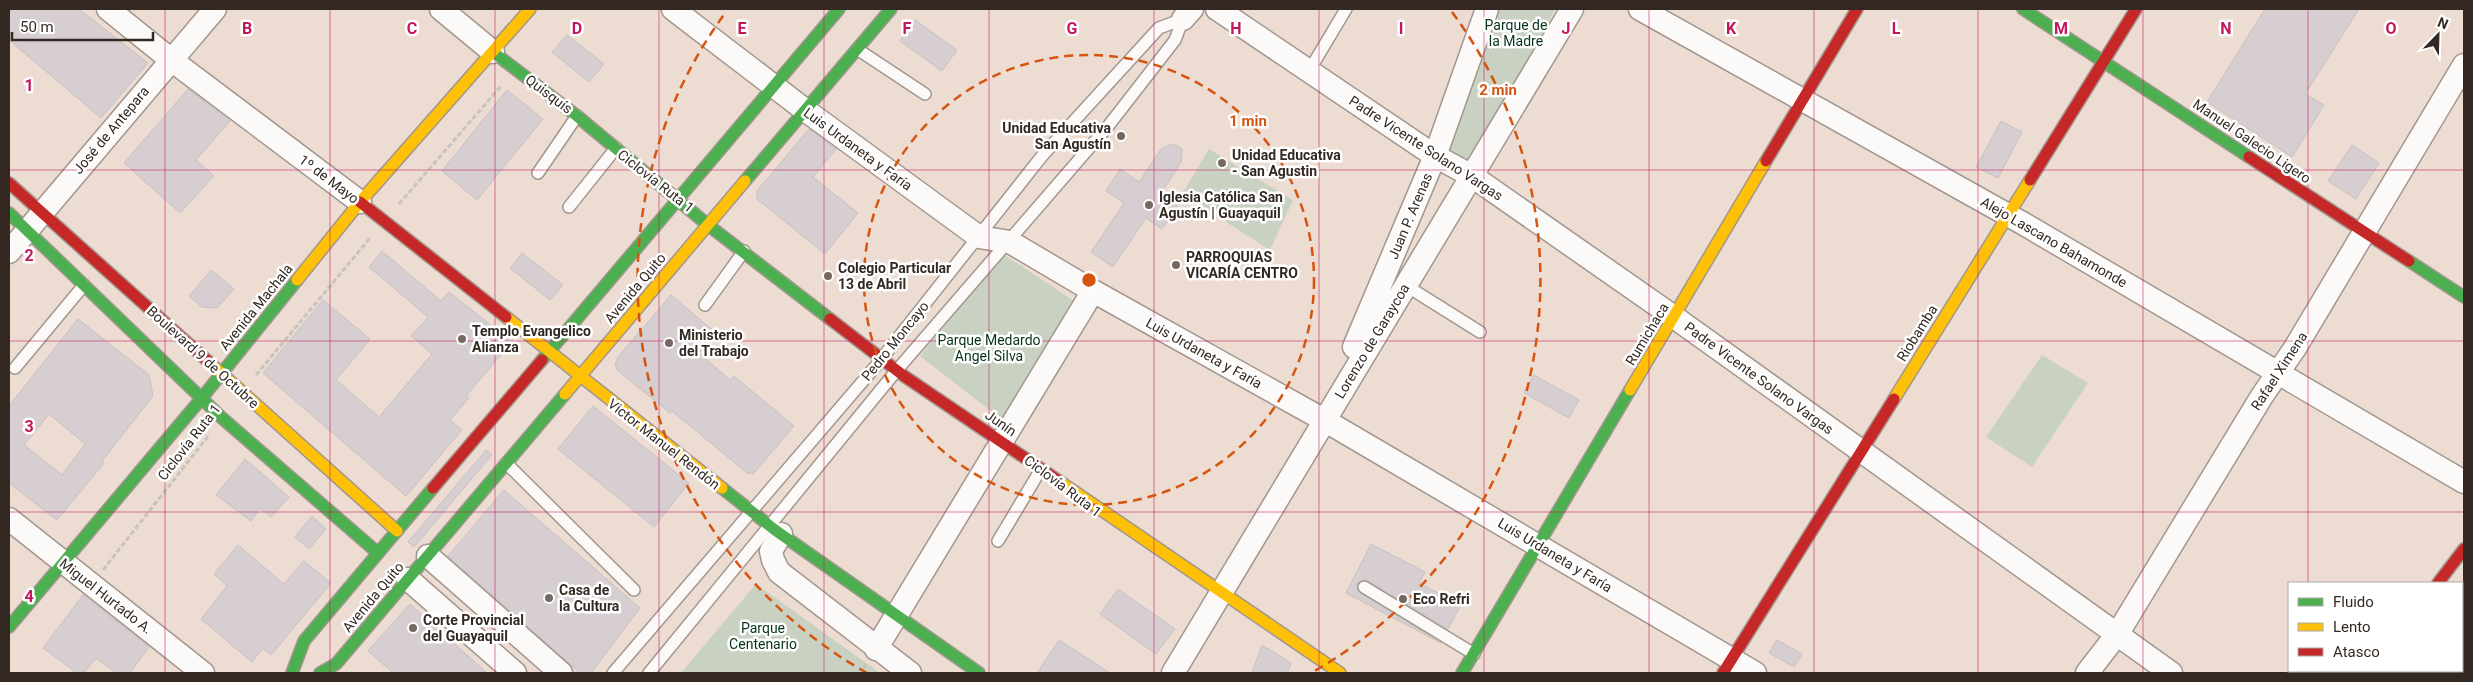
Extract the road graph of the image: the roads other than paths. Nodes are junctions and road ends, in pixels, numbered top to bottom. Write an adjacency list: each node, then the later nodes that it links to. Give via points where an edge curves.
1 (108, 9): 19 (street, 1º de Mayo)
2 (215, 9): 19 (street, José de Antepara)
3 (441, 9): 18 (street, Quisquís)
4 (530, 9): 18 (main road, Avenida Machala)
5 (673, 9): 23 (street, Luis Urdaneta y Faría)
6 (839, 9): 23 (main road, Avenida Quito)
7 (891, 9): 17 (main road, Avenida Quito)
8 (1217, 9): 22 (street, Padre Vicente Solano Vargas)
9 (1346, 9): 22 (lane)
10 (1487, 9): 29 (street, Juan P. Arenas)
11 (1572, 9): 31 (street, Lorenzo de Garaycoa)
12 (1640, 9): 25 (street, Alejo Lascano Bahamonde)
13 (1857, 9): 25 (main road, Rumichaca)
14 (2023, 9): 20 (main road, Manuel Galecio Ligero)
15 (2136, 9): 20 (main road, Riobamba)
16 (1188, 14): 43 (lane, Pedro Moncayo, via 1159,28 1117,72 1042,156); 44 (lane, Pedro Moncayo, via 1175,40 1115,117)
17 (857, 49): 24 (lane); 26 (main road, Avenida Quito)
18 (493, 52): 27 (main road, Quisquís); 35 (main road, Avenida Machala)
19 (170, 59): 35 (street, 1º de Mayo); 38 (street, José de Antepara)
20 (2104, 61): 39 (main road, Riobamba); 42 (main road, Manuel Galecio Ligero)
21 (2464, 65): 42 (street, Rafael Ximena)
22 (1309, 71): 29 (street, Padre Vicente Solano Vargas)
23 (774, 86): 26 (street, Luis Urdaneta y Faría); 34 (main road, Avenida Quito)
24 (925, 94)
25 (1803, 99): 39 (street, Alejo Lascano Bahamonde); 52 (main road, Rumichaca)
26 (804, 110): 40 (main road, Avenida Quito); 43 (street, Luis Urdaneta y Faría)
27 (578, 116): 28 (main road, Quisquís); 30 (lane)
28 (616, 148): 32 (main road, Quisquís); 36 (lane)
29 (1435, 156): 31 (street, Padre Vicente Solano Vargas); 65 (street, Juan P. Arenas)
30 (538, 173)
31 (1472, 176): 48 (street, Lorenzo de Garaycoa); 52 (street, Padre Vicente Solano Vargas)
32 (656, 182): 34 (main road, Junín)
33 (9, 183): 38 (main road, Boulevard 9 de Octubre)
34 (677, 200): 40 (main road, Junín); 55 (main road, Avenida Quito)
35 (360, 202): 55 (main road, 1º de Mayo); 60 (main road, Avenida Machala)
36 (569, 207)
37 (9, 213): 41 (main road, Boulevard 9 de Octubre)
38 (42, 213): 41 (street, José de Antepara); 54 (main road, Boulevard 9 de Octubre)
39 (2009, 216): 61 (street, Alejo Lascano Bahamonde); 67 (main road, Riobamba)
40 (708, 225): 45 (main road, Junín); 62 (main road, Avenida Quito)
41 (28, 230): 46 (street, José de Antepara); 47 (main road, Boulevard 9 de Octubre)
42 (2364, 234): 50 (main road, Manuel Galecio Ligero); 61 (street, Rafael Ximena)
43 (979, 237): 44 (street, Luis Urdaneta y Faría); 56 (lane, Pedro Moncayo)
44 (1010, 242): 49 (street, Luis Urdaneta y Faría); 59 (lane, Pedro Moncayo)
45 (744, 251): 51 (lane); 56 (main road, Junín)
46 (9, 252)
47 (84, 285): 58 (lane); 64 (main road, Boulevard 9 de Octubre)
48 (1405, 285): 53 (lane); 65 (street, Lorenzo de Garaycoa)
49 (1093, 291): 65 (street, Luis Urdaneta y Faría); 66 (street)
50 (2464, 297)
51 (705, 305)
52 (1674, 316): 67 (street, Padre Vicente Solano Vargas); 76 (main road, Rumichaca)
53 (1480, 332)
54 (188, 343): 57 (main road); 60 (main road, Boulevard 9 de Octubre)
55 (548, 352): 62 (main road, Victor Manuel Rendón); 74 (main road, Avenida Quito)
56 (881, 359): 59 (main road, Junín); 71 (lane, Pedro Moncayo)
57 (192, 362)
58 (14, 368)
59 (897, 370): 66 (main road, Junín); 73 (lane, Pedro Moncayo)
60 (222, 374): 64 (main road, Avenida Machala); 74 (main road, Boulevard 9 de Octubre)
61 (2278, 374): 70 (street, Alejo Lascano Bahamonde); 90 (street, Rafael Ximena)
62 (579, 377): 68 (main road, Avenida Quito); 71 (main road, Victor Manuel Rendón)
63 (197, 380): 64 (main road)
64 (201, 399): 78 (main road, Boulevard 9 de Octubre); 80 (main road, Avenida Machala)
65 (1324, 420): 76 (street, Luis Urdaneta y Faría); 87 (street, Lorenzo de Garaycoa)
66 (1000, 441): 69 (main road, Junín); 88 (street)
67 (1860, 452): 90 (street, Padre Vicente Solano Vargas); 93 (main road, Riobamba)
68 (506, 463): 79 (main road, Avenida Quito); 86 (lane)
69 (1041, 469): 75 (lane); 87 (main road, Junín)
70 (2464, 482)
71 (750, 511): 73 (main road, Victor Manuel Rendón); 99 (lane, Pedro Moncayo)
72 (9, 518): 80 (street, Miguel Hurtado A.)
73 (774, 530): 88 (main road, Victor Manuel Rendón); 91 (street, via 771,551 779,572); 100 (lane, Pedro Moncayo)
74 (397, 531): 78 (main road, Avenida Quito)
75 (998, 541)
76 (1539, 545): 92 (main road, Rumichaca); 93 (street, Luis Urdaneta y Faría)
77 (2464, 549): 83 (main road)
78 (378, 553): 95 (main road, Avenida Quito, via 304,641)
79 (428, 556): 82 (main road, Avenida Quito); 98 (street)
80 (63, 562): 89 (main road, Avenida Machala); 94 (street, Miguel Hurtado A.)
81 (2464, 565): 84 (lane)
82 (408, 579): 96 (main road, Avenida Quito, via 336,664); 97 (street)
83 (2439, 582)
84 (2452, 582)
85 (1364, 587): 92 (lane)
86 (634, 590)
87 (1221, 593): 103 (street, Lorenzo de Garaycoa); 104 (main road, Junín)
88 (897, 614): 91 (street); 102 (main road, Victor Manuel Rendón)
89 (9, 627)
90 (2118, 633): 107 (street, Rafael Ximena); 108 (street, Padre Vicente Solano Vargas)
91 (876, 648): 101 (street)
92 (1474, 654): 105 (main road, Rumichaca)
93 (1727, 666): 106 (street, Luis Urdaneta y Faría)
94 (203, 673)
95 (292, 673)
96 (320, 673)
97 (515, 673)
98 (561, 673)
99 (612, 673)
100 (649, 673)
101 (910, 673)
102 (979, 673)
103 (1173, 673)
104 (1340, 673)
105 (1462, 673)
106 (1754, 673)
107 (2087, 673)
108 (2171, 673)

